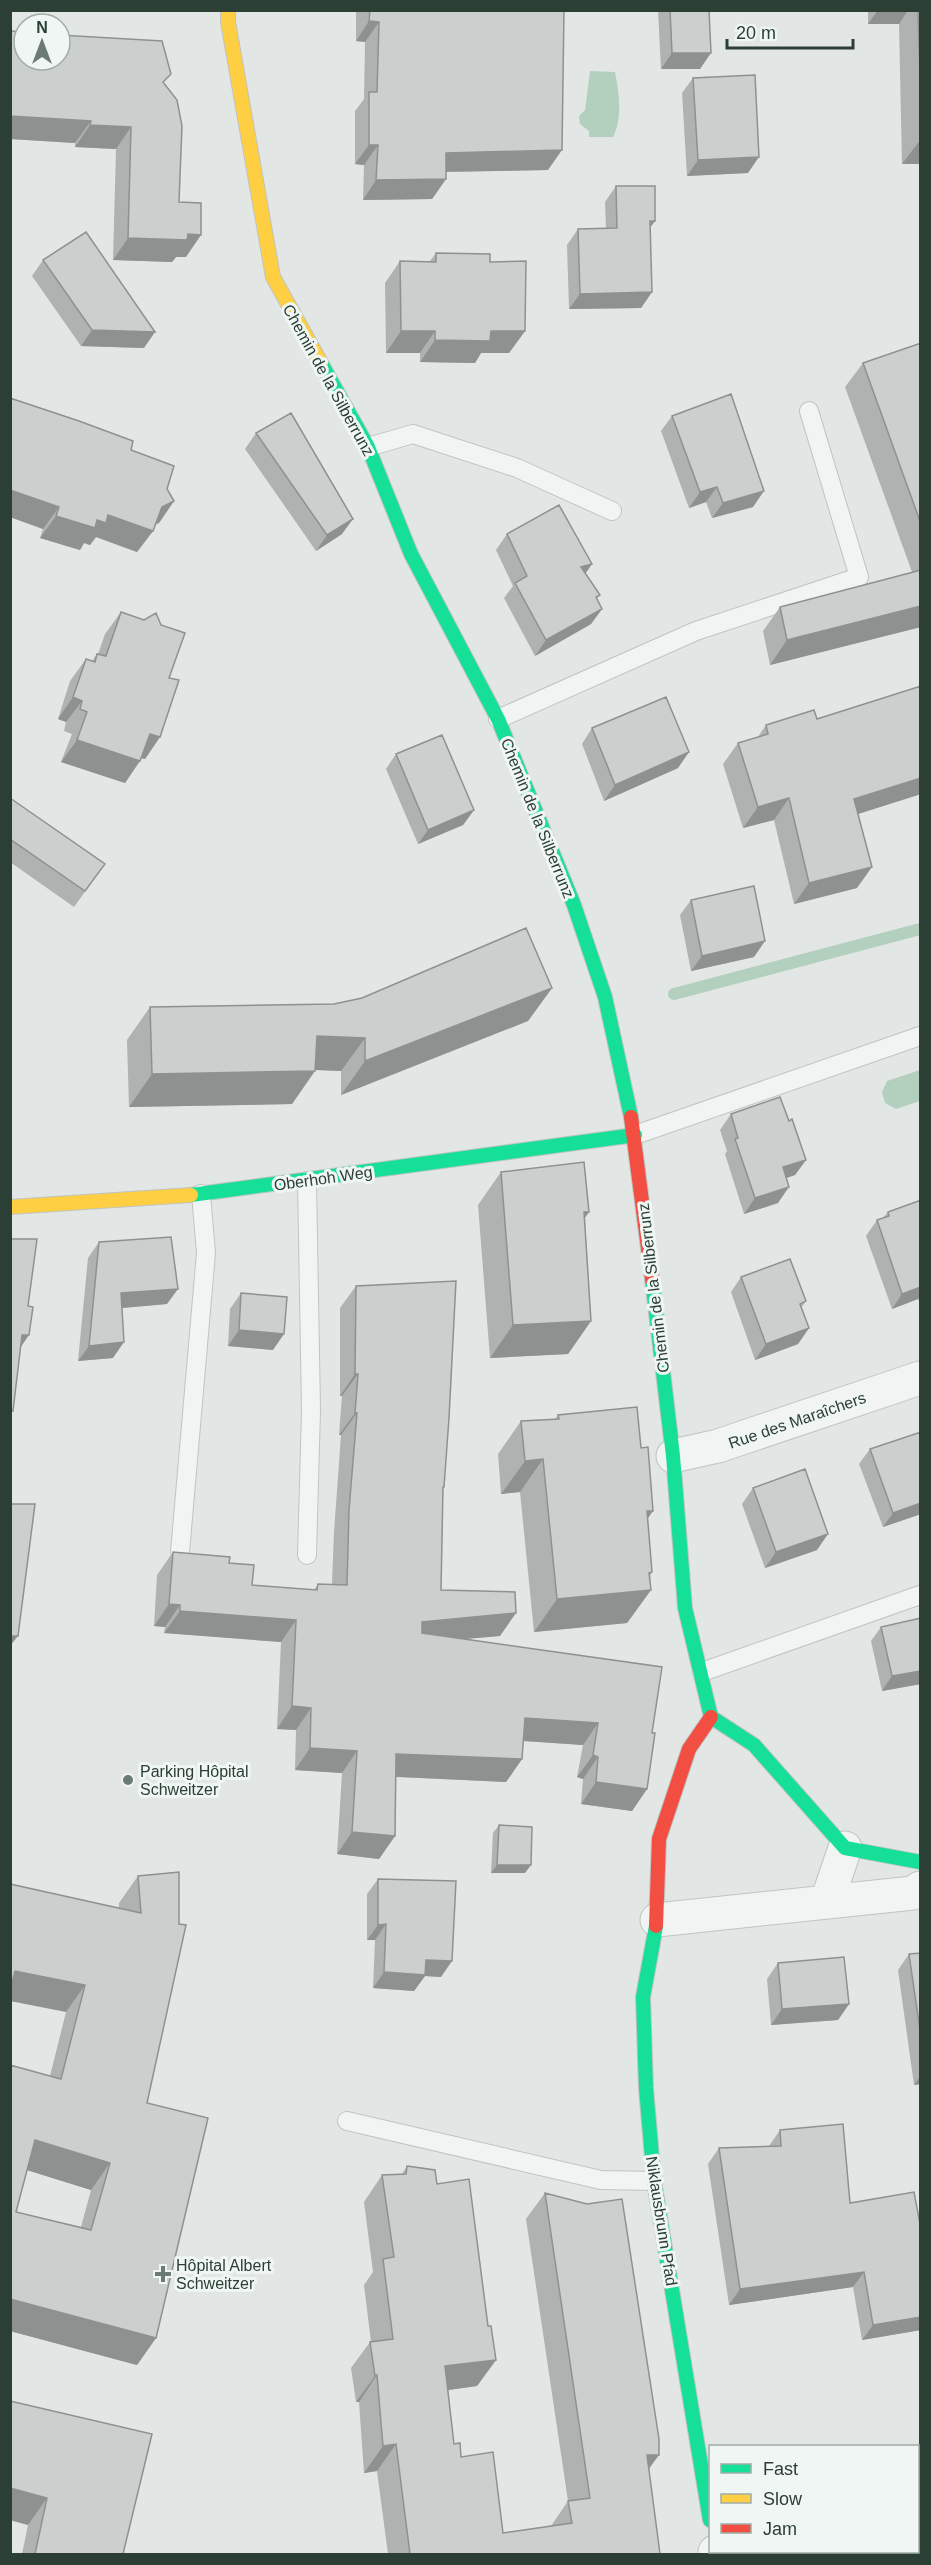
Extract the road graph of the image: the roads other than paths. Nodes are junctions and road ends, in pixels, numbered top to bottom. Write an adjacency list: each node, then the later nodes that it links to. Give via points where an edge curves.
1 (228, 10): 3 (street, Chemin de la Silberrunz, via 273,277)
2 (808, 411): 5 (lane, via 860,577 696,631)
3 (368, 447): 4 (lane, via 412,434 517,468); 5 (street, Chemin de la Silberrunz, via 411,554)
4 (612, 511)
5 (498, 719): 7 (street, Chemin de la Silberrunz, via 574,905 605,997)
6 (921, 1036): 7 (lane)
7 (635, 1135): 8 (street, Oberhoh Weg); 12 (street, Chemin de la Silberrunz)
8 (307, 1181): 9 (street, Oberhoh Weg); 14 (lane, via 311,1410)
9 (201, 1194): 10 (street, Oberhoh Weg); 13 (lane, via 206,1253)
10 (10, 1207)
11 (921, 1378): 12 (street, Rue des Maraîchers, via 717,1446)
12 (673, 1456): 16 (street, Chemin de la Silberrunz, via 685,1608)
13 (180, 1552)
14 (307, 1555)
15 (921, 1595): 16 (lane)
16 (702, 1672): 17 (street, Chemin de la Silberrunz)
17 (711, 1717): 18 (street, via 754,1745); 22 (street, via 690,1749 659,1839)
18 (845, 1848): 19 (street); 21 (street)
19 (921, 1862)
20 (921, 1888): 21 (street, via 913,1893)
21 (827, 1901): 22 (street)
22 (657, 1920): 24 (street, Niklausbrunn Pfad, via 643,1998)
23 (347, 2121): 24 (lane, via 601,2180)
24 (654, 2181): 25 (street, Niklausbrunn Pfad)
25 (709, 2508)

